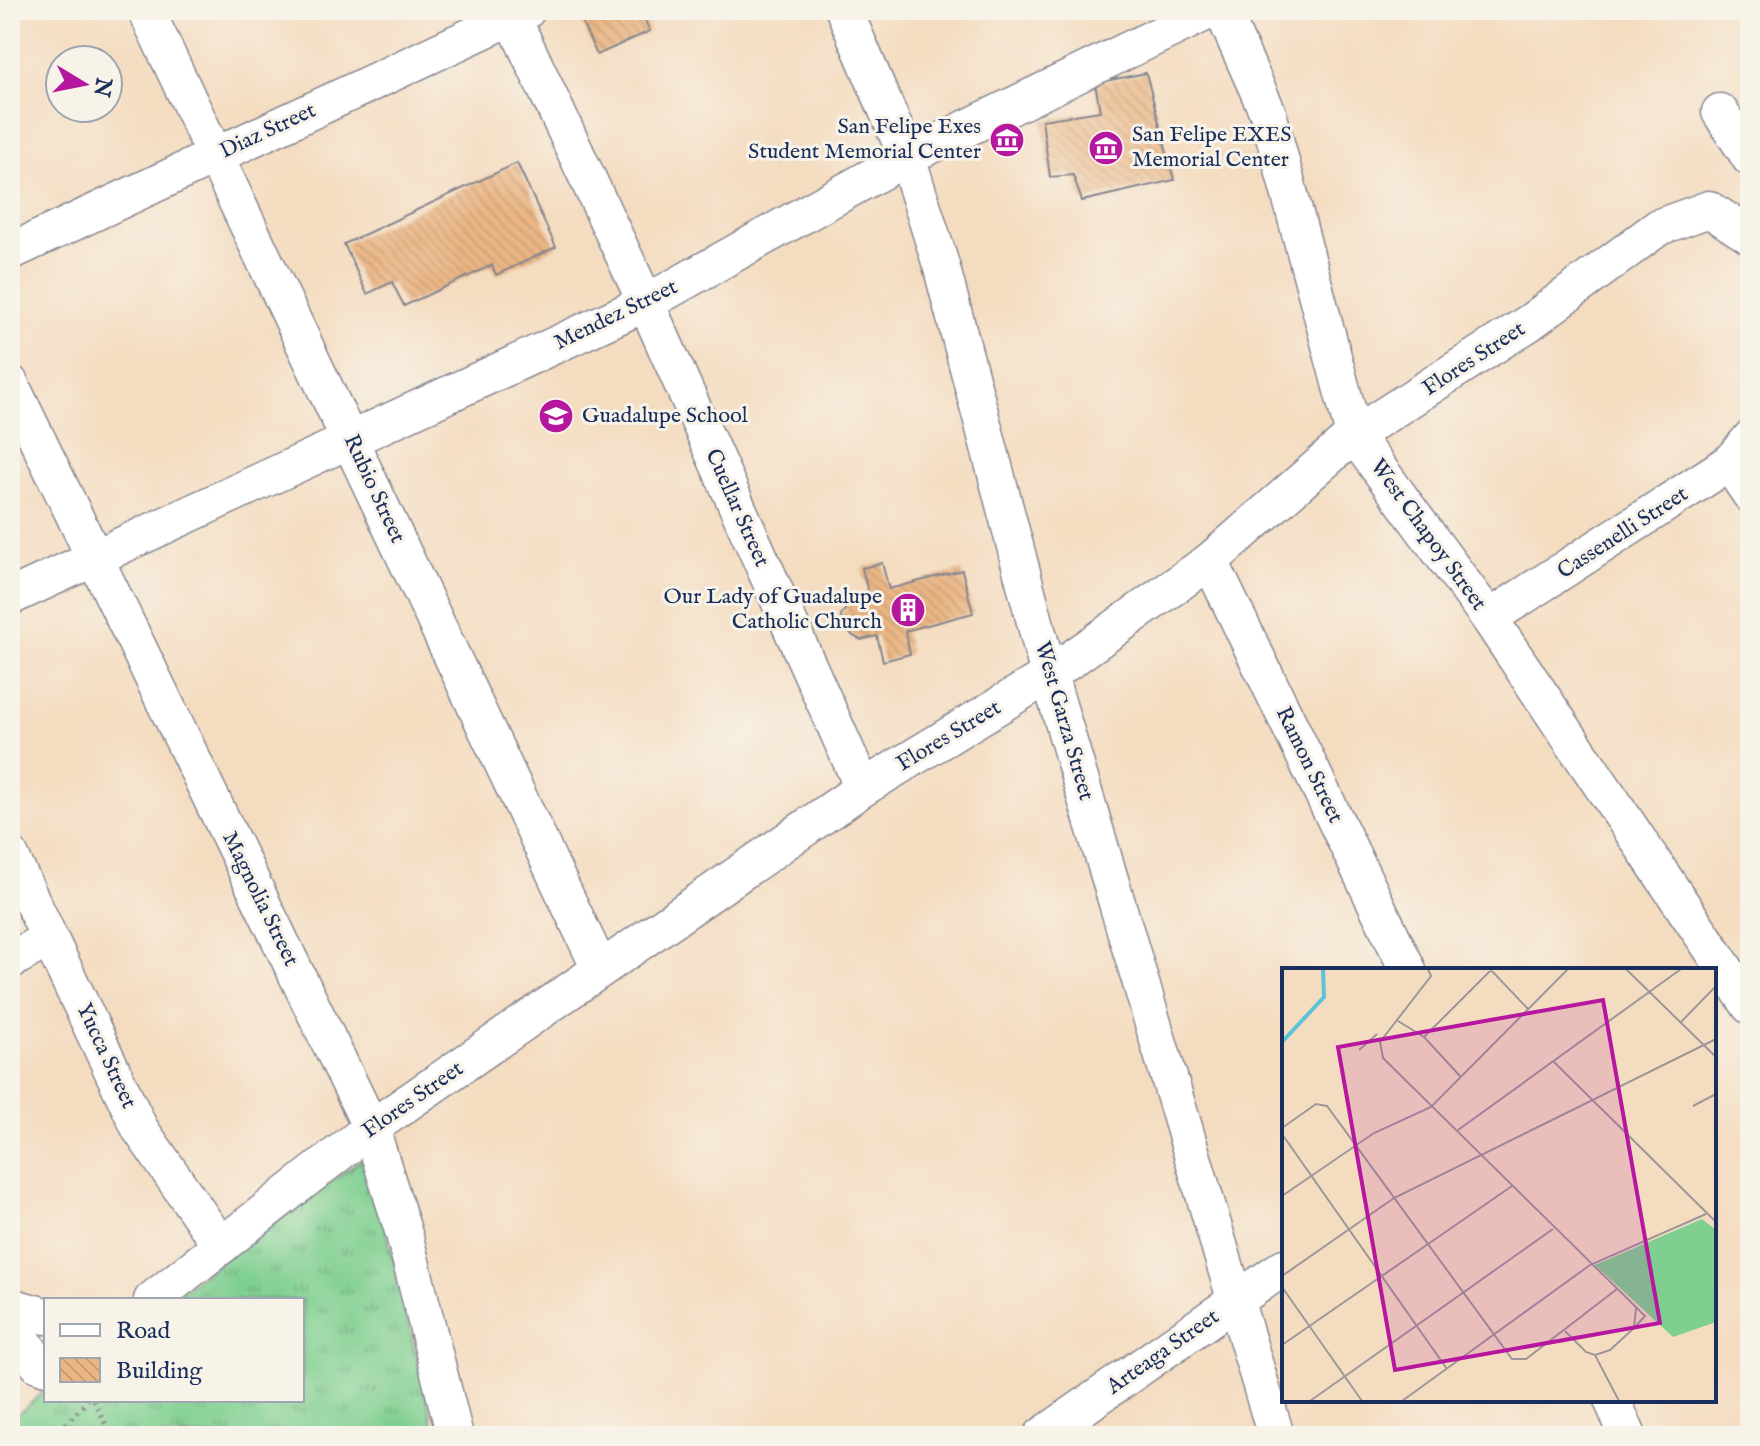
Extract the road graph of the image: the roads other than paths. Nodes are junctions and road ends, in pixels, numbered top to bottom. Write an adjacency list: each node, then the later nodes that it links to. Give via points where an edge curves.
1 (146, 10): 7 (street, Rubio Street)
2 (844, 10): 8 (street, West Garza Street)
3 (1211, 10): 8 (street, Mendez Street)
4 (1222, 10): 14 (street, West Chapoy Street, via 1268,113)
5 (516, 12): 7 (street, Diaz Street); 12 (street, Cuellar Street)
6 (1720, 112): 9 (street)
7 (216, 156): 11 (street, Diaz Street); 15 (street, Rubio Street)
8 (907, 157): 12 (street, Mendez Street); 22 (street, West Garza Street, via 941,265)
9 (1750, 158)
10 (1750, 236): 14 (street, Flores Street, via 1709,209 1659,227 1529,323)
11 (10, 252)
12 (646, 303): 15 (street, Mendez Street); 23 (street, Cuellar Street)
13 (10, 383): 18 (street, Magnolia Street)
14 (1354, 435): 19 (street, Flores Street); 21 (street, West Chapoy Street)
15 (351, 439): 18 (street, Mendez Street); 28 (street, Rubio Street)
16 (1739, 451): 17 (street); 21 (street, Cassenelli Street)
17 (1750, 494)
18 (95, 558): 20 (street, Mendez Street); 30 (street, Magnolia Street)
19 (1210, 561): 22 (street, Flores Street); 27 (street, Ramon Street)
20 (10, 597)
21 (1489, 618): 29 (street, West Chapoy Street)
22 (1049, 675): 23 (street, Flores Street); 34 (street, West Garza Street)
23 (863, 788): 28 (street, Flores Street)
24 (10, 855): 25 (street, Yucca Street)
25 (49, 938): 26 (street); 31 (street, Yucca Street, via 140,1129)
26 (10, 961)
27 (1407, 968)
28 (600, 969): 30 (street, Flores Street)
29 (1750, 1006)
30 (371, 1128): 31 (street, Flores Street); 40 (street, Magnolia Street)
31 (221, 1246): 33 (street, Flores Street)
32 (1282, 1268): 34 (street, Arteaga Street)
33 (155, 1298)
34 (1235, 1302): 41 (street, Arteaga Street); 42 (street, West Garza Street)
35 (10, 1306): 36 (street)
36 (44, 1315)
37 (10, 1320): 38 (street)
38 (44, 1366)
39 (1613, 1402): 43 (street)
40 (455, 1436)
41 (1042, 1436)
42 (1276, 1436)
43 (1628, 1436)

